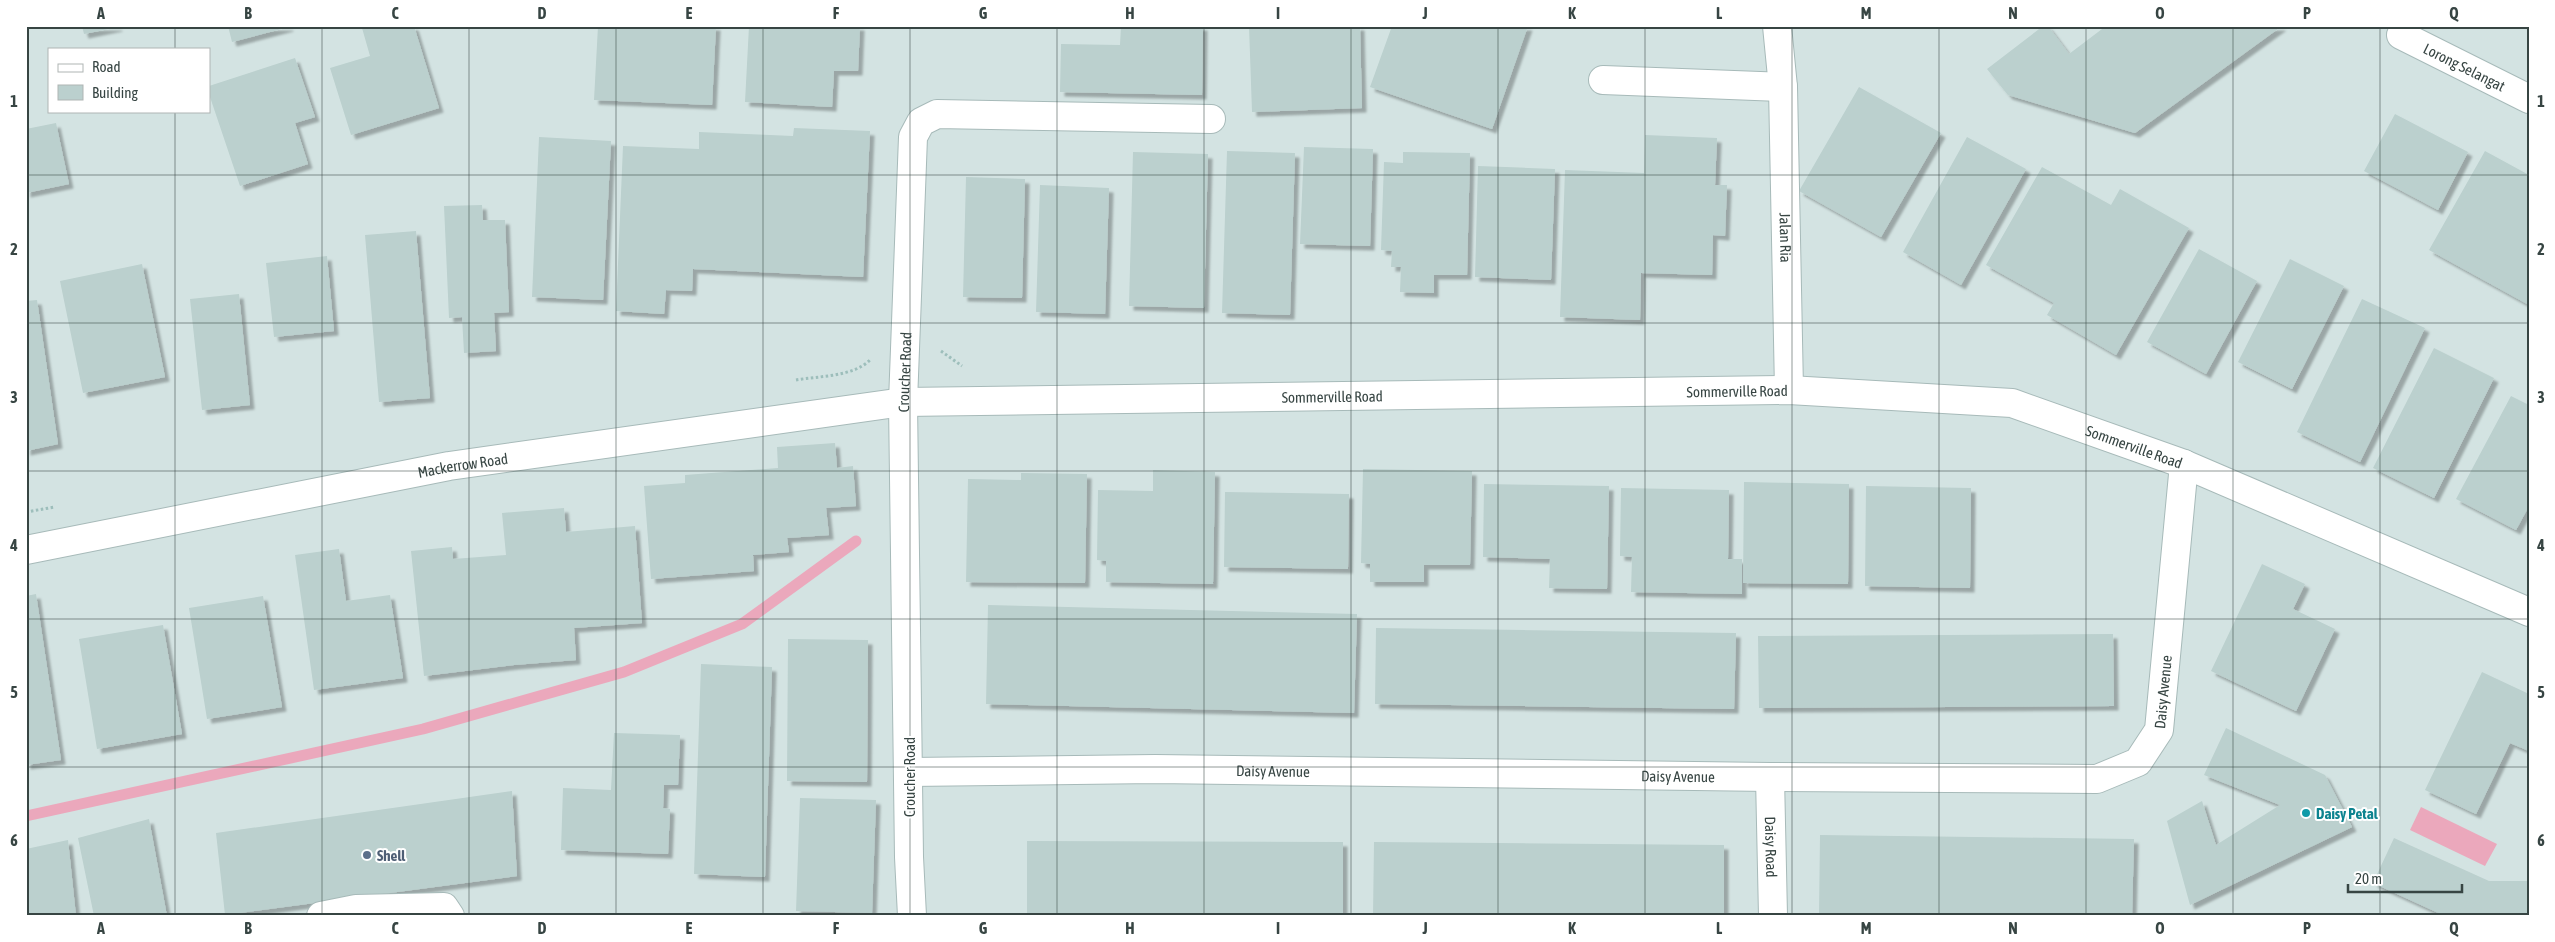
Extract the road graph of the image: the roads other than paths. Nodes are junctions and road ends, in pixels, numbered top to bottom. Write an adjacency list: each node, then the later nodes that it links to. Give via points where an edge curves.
1 (1777, 26): 4 (street, Jalan Ria)
2 (2401, 35): 5 (street, Lorong Selangat)
3 (1603, 80): 4 (street)
4 (1783, 87): 7 (street, Jalan Ria)
5 (2529, 99)
6 (1211, 119): 8 (street, Croucher Road, via 937,114 921,122 913,138)
7 (1789, 390): 8 (street, Sommerville Road); 9 (street, Sommerville Road, via 2012,403)
8 (903, 402): 10 (street, Mackerrow Road, via 449,466); 12 (street, Croucher Road)
9 (2184, 464): 11 (street, Sommerville Road); 13 (street, Daisy Avenue, via 2159,730 2138,762 2097,779)
10 (26, 550)
11 (2529, 612)
12 (909, 772): 13 (street, Daisy Avenue, via 1155,769); 16 (street, Croucher Road)
13 (1770, 777): 17 (street, Daisy Road)
14 (321, 916): 15 (street, via 356,909 444,907)
15 (450, 916)
16 (912, 916)
17 (1773, 916)

